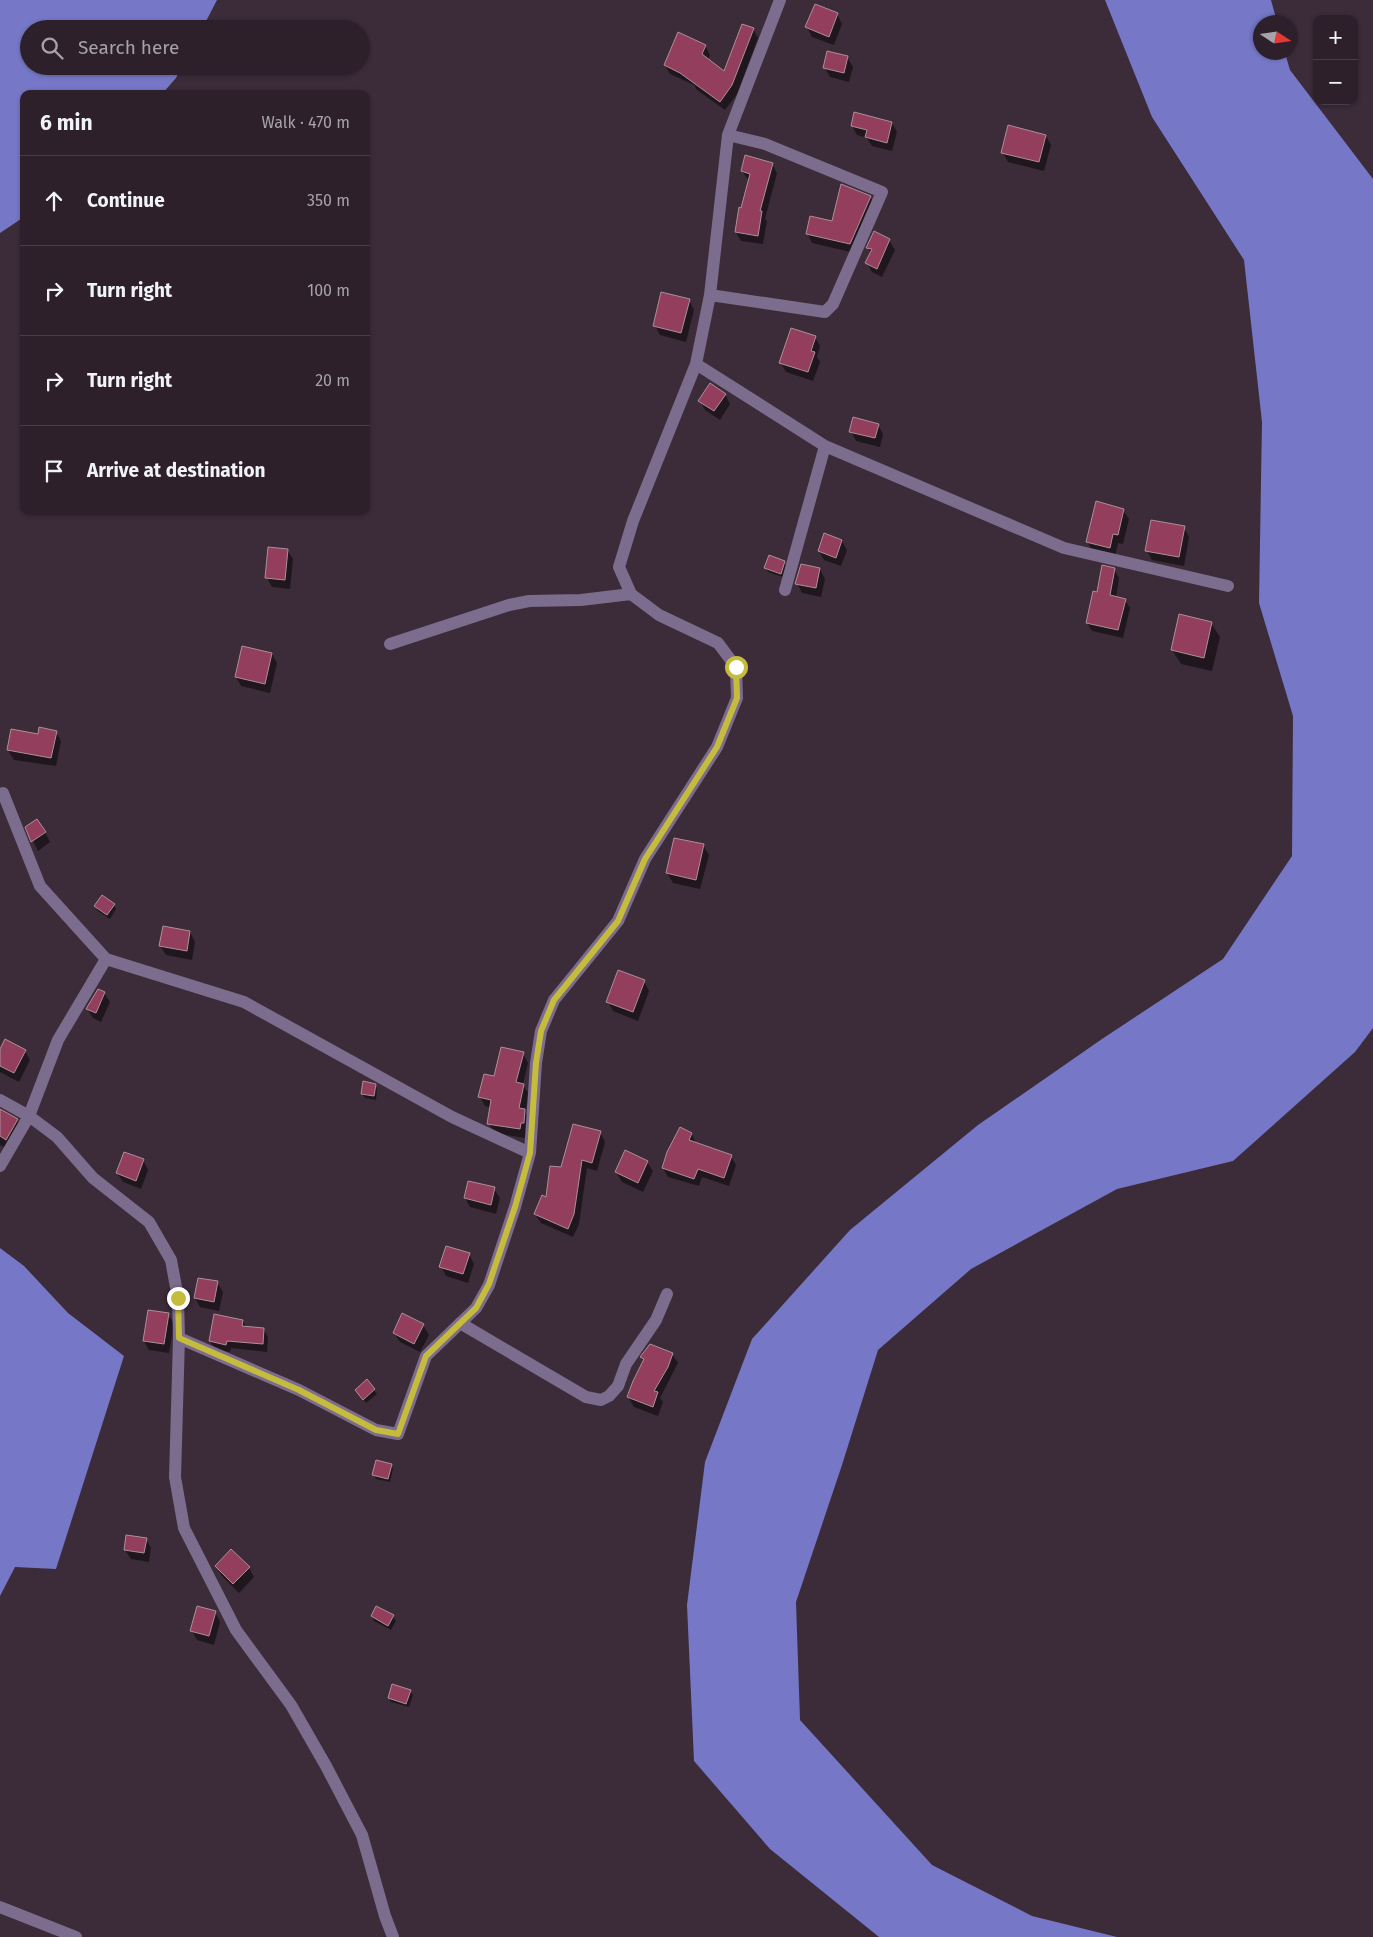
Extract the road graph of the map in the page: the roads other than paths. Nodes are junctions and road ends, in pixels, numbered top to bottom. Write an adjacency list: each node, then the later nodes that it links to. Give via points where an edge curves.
1 (780, 0): 2 (street)
2 (728, 135): 3 (street); 3 (street, via 765,144 882,192 833,304 825,312)
3 (710, 295): 4 (street)
4 (696, 364): 5 (street); 8 (street, via 633,521 619,568)
5 (825, 446): 6 (street, via 1064,548); 7 (street)
6 (1228, 586)
7 (785, 590)
8 (631, 594): 9 (street, via 509,605); 14 (street, via 659,616 718,643 736,667 737,698 717,747 645,859 618,921 554,1000 541,1031)
9 (390, 644)
10 (3, 794): 11 (street, via 40,886)
11 (106, 959): 13 (street, via 58,1040); 14 (street, via 244,1002 452,1117)
12 (0, 1100): 13 (street)
13 (28, 1116): 15 (street); 18 (street, via 57,1137 94,1178 149,1222 171,1260 178,1298)
14 (530, 1153): 17 (street, via 489,1284 476,1308)
15 (0, 1166)
16 (667, 1294): 17 (street, via 656,1320 626,1364 618,1386 601,1400 586,1397)
17 (460, 1323): 18 (street, via 426,1356 398,1434 376,1430 299,1390)
18 (179, 1338): 21 (street, via 175,1477 184,1528 236,1630 291,1705 362,1835)
19 (0, 1907): 20 (street)
20 (76, 1937)
21 (394, 1937)

